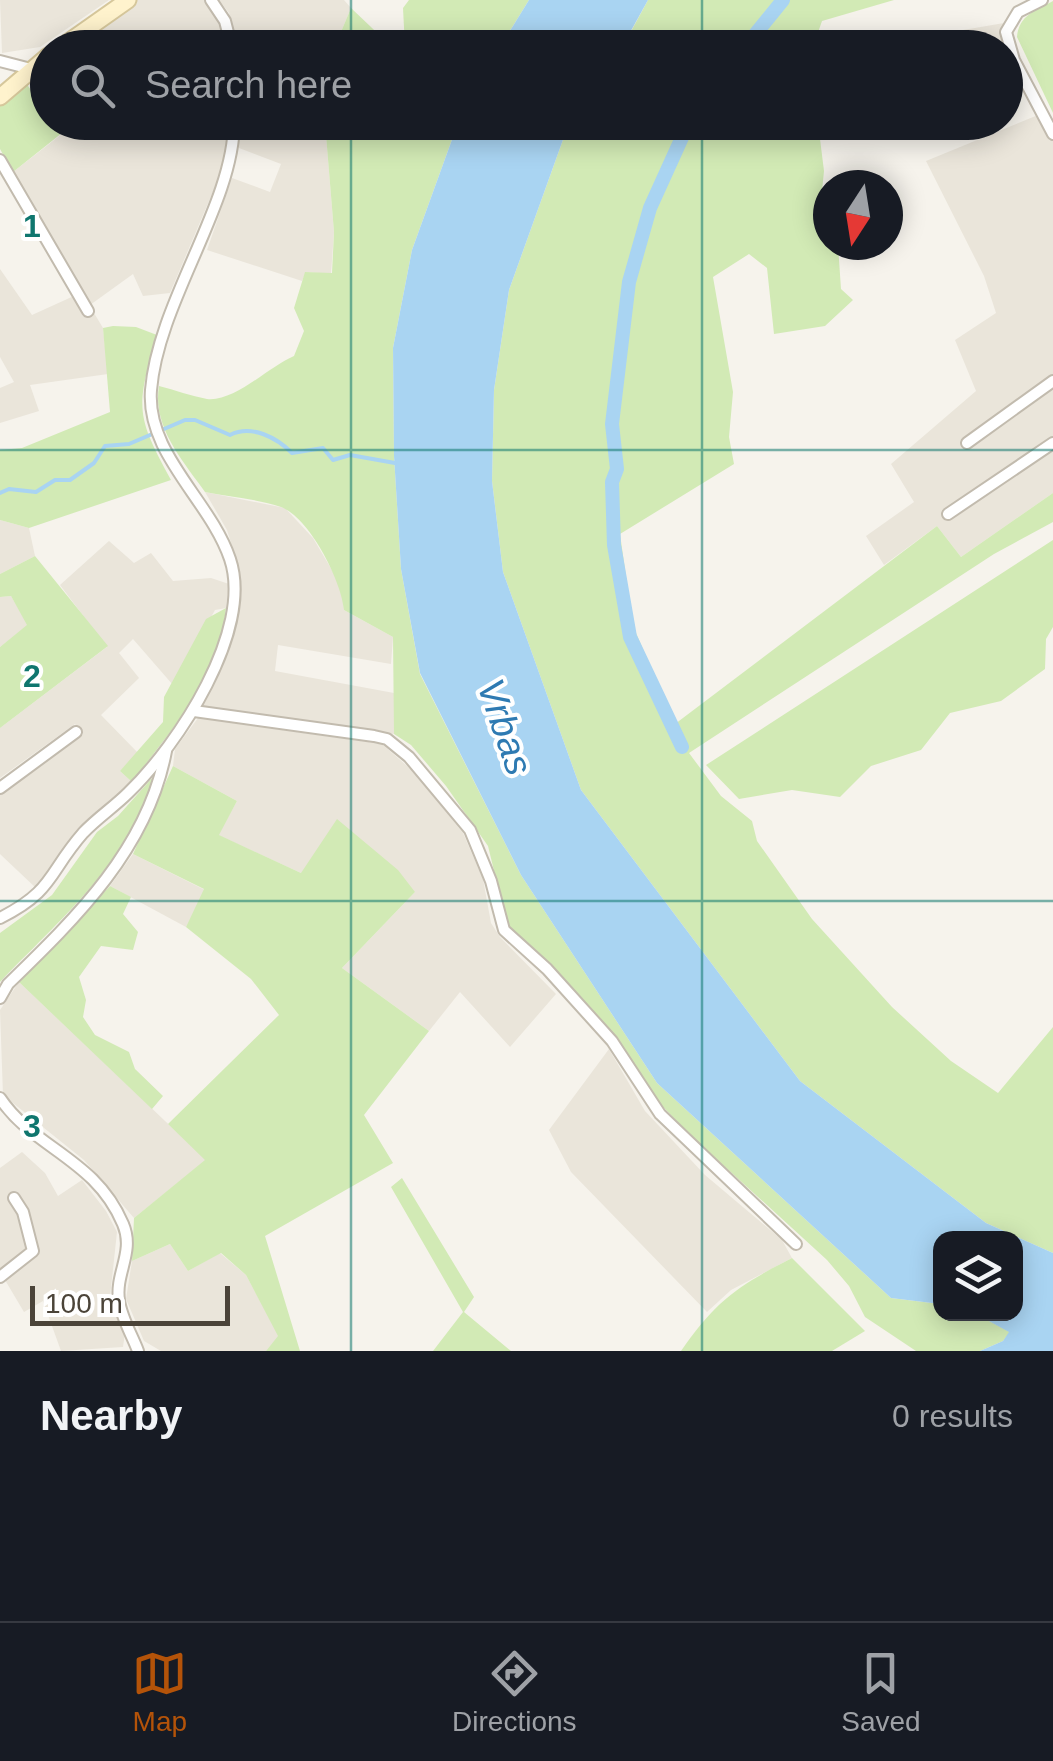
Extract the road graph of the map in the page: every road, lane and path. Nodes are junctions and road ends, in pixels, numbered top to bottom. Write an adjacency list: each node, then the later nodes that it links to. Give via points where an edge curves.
1 (128, 0): 4 (street)
2 (211, 0): 5 (street)
3 (1042, 0): 6 (street, via 1018,12)
4 (86, 30)
5 (227, 30)
6 (1007, 30)
7 (0, 61): 8 (street)
8 (30, 69)
9 (30, 70): 11 (street)
10 (1023, 77): 12 (street)
11 (0, 97)
12 (1053, 134)
13 (231, 140): 20 (street, via 227,170 180,288 151,386 156,430 211,518 234,574 228,630)
14 (0, 160): 15 (street)
15 (88, 311)
16 (1053, 381): 17 (street)
17 (968, 443)
18 (1053, 443): 19 (street)
19 (948, 514)
20 (194, 711): 22 (street); 28 (street, via 374,736 409,757 470,830 504,930 612,1041 660,1114)
21 (76, 732): 23 (street)
22 (166, 747): 24 (street, via 80,837 52,881); 25 (street, via 151,806 112,874)
23 (0, 788)
24 (0, 918)
25 (0, 998)
26 (0, 1098): 30 (street, via 90,1174 123,1223 129,1245 119,1300)
27 (14, 1198): 29 (street, via 32,1251)
28 (796, 1244)
29 (0, 1277)
30 (138, 1351)

